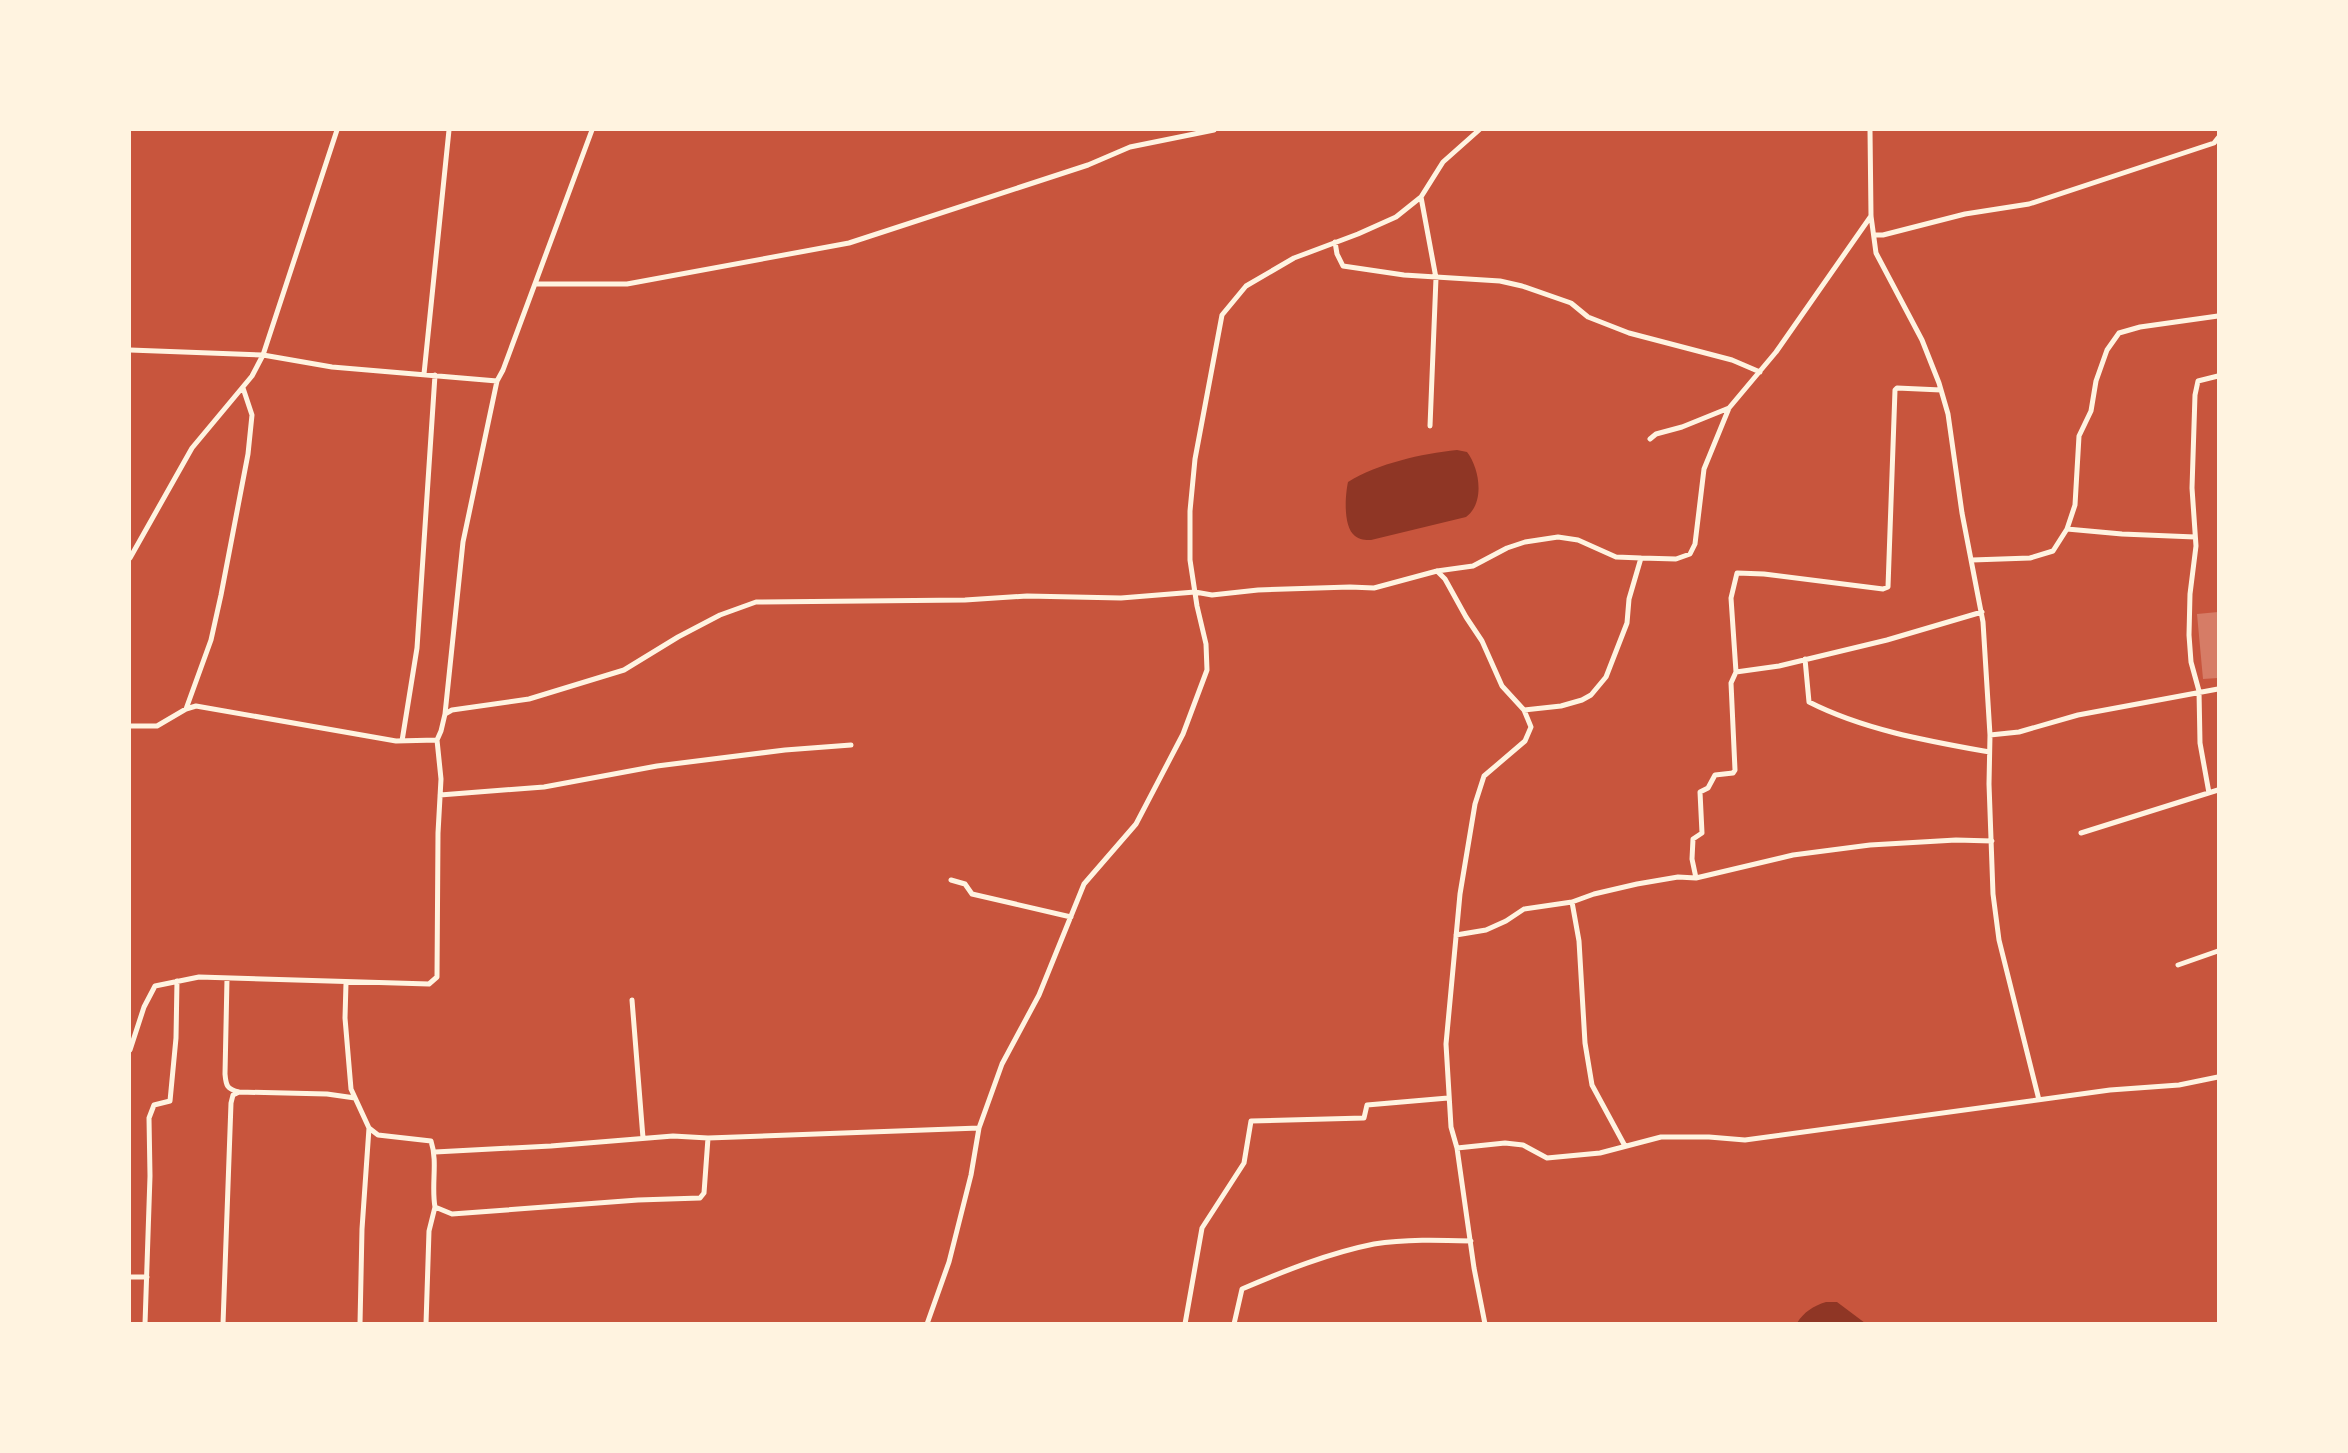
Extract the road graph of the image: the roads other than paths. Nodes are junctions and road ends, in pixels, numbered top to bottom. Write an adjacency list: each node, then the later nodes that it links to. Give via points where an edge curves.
1 (337, 130): 16 (street)
2 (449, 130): 18 (street)
3 (592, 130): 13 (street)
4 (1214, 130): 13 (street, via 1130,147 849,243 627,284)
5 (1479, 130): 8 (street, via 1443,162)
6 (1870, 130): 9 (street)
7 (2218, 138): 10 (street, via 2029,204)
8 (1421, 197): 11 (street, via 1396,216); 12 (street)
9 (1871, 216): 10 (street); 17 (street)
10 (1874, 235): 23 (street, via 1876,253 1922,340)
11 (1335, 242): 12 (street, via 1343,266); 33 (street, via 1294,258 1246,286 1222,315 1195,459 1190,511)
12 (1436, 278): 17 (street, via 1522,286 1571,303 1588,317 1629,333 1732,360); 25 (street)
13 (535, 284): 21 (street)
14 (2218, 316): 27 (street, via 2140,327 2119,333 2113,341 2079,436 2076,506)
15 (130, 350): 16 (street)
16 (263, 355): 18 (street, via 332,367); 22 (street)
17 (1760, 372): 24 (street)
18 (424, 374): 19 (street)
19 (435, 375): 21 (street); 45 (street, via 417,648)
20 (2218, 376): 28 (street, via 2199,381 2194,395)
21 (496, 381): 41 (street, via 463,542)
22 (243, 388): 29 (street, via 192,448); 39 (street, via 252,415 248,454 213,629)
23 (1941, 390): 31 (street); 36 (street, via 1895,390 1888,587 1737,573 1731,598)
24 (1729, 408): 26 (street); 30 (street, via 1704,469 1690,554 1676,559)
25 (1430, 426)
26 (1650, 439)
27 (2067, 529): 28 (street); 31 (street, via 2053,551 2030,558)
28 (2195, 537): 38 (street, via 2189,635)
29 (130, 558)
30 (1642, 558): 32 (street, via 1616,557 1578,540 1558,537 1507,548 1473,566); 40 (street, via 1629,599 1628,623 1606,677 1582,699)
31 (1972, 560): 34 (street)
32 (1437, 571): 33 (street, via 1374,588 1258,590 1212,596); 40 (street, via 1482,641 1502,686)
33 (1195, 592): 41 (street, via 1121,598 756,602 720,615 624,670 529,699); 56 (street, via 1207,670 1183,734 1136,824 1084,884)
34 (1982, 611): 35 (street); 43 (street)
35 (1805, 659): 36 (street); 47 (street, via 1809,702 1830,713 1864,726)
36 (1736, 672): 53 (street, via 1731,683 1735,770 1715,775 1709,789 1700,792 1702,833 1692,846)
37 (2218, 689): 38 (street)
38 (2199, 691): 43 (street, via 2078,715 2019,733); 49 (street, via 2200,743)
39 (186, 709): 42 (street, via 157,726); 45 (street, via 196,706)
40 (1524, 710): 57 (street, via 1531,727 1525,741 1484,776 1475,804)
41 (445, 714): 44 (street)
42 (130, 726)
43 (1990, 735): 47 (street)
44 (437, 740): 45 (street); 50 (street)
45 (402, 741)
46 (851, 745): 50 (street, via 657,766 544,787)
47 (1989, 752): 52 (street)
48 (2218, 790): 49 (street)
49 (2209, 793): 51 (street)
50 (440, 794): 62 (street, via 437,977 429,984)
51 (2081, 832)
52 (1992, 841): 53 (street, via 1826,850); 69 (street, via 1999,940)
53 (1696, 878): 55 (street, via 1637,884)
54 (951, 880): 56 (street, via 965,884 972,894)
55 (1572, 902): 57 (street, via 1524,909 1486,930); 74 (street, via 1592,1085)
56 (1071, 917): 71 (street, via 1040,995 1002,1064)
57 (1456, 935): 68 (street, via 1446,1044)
58 (2218, 951): 59 (street)
59 (2178, 965)
60 (227, 979): 61 (street); 62 (street); 66 (street, via 226,1086)
61 (177, 981): 64 (street, via 155,986); 80 (street, via 170,1101 154,1105 149,1118)
62 (346, 983): 67 (street, via 348,1062)
63 (632, 1000): 72 (street)
64 (130, 1050)
65 (2218, 1077): 69 (street)
66 (239, 1092): 67 (street); 82 (street, via 231,1103)
67 (355, 1098): 70 (street)
68 (1448, 1098): 75 (street); 86 (street, via 1367,1105 1364,1118 1251,1121 1244,1163 1202,1228)
69 (2039, 1100): 74 (street, via 1769,1138 1661,1137)
70 (369, 1128): 76 (street, via 378,1135 431,1141); 83 (street)
71 (979, 1128): 73 (street); 85 (street, via 949,1262)
72 (643, 1138): 73 (street); 76 (street)
73 (708, 1138): 77 (street, via 704,1193 699,1198 452,1214)
74 (1625, 1146): 75 (street, via 1547,1158 1523,1145)
75 (1457, 1148): 78 (street)
76 (435, 1152): 77 (street)
77 (435, 1207): 84 (street, via 429,1231)
78 (1471, 1241): 87 (street, via 1375,1244 1295,1267 1242,1289); 88 (street)
79 (130, 1277): 80 (street)
80 (147, 1277): 81 (street)
81 (145, 1324)
82 (223, 1324)
83 (360, 1324)
84 (426, 1324)
85 (927, 1324)
86 (1185, 1324)
87 (1234, 1324)
88 (1485, 1324)

